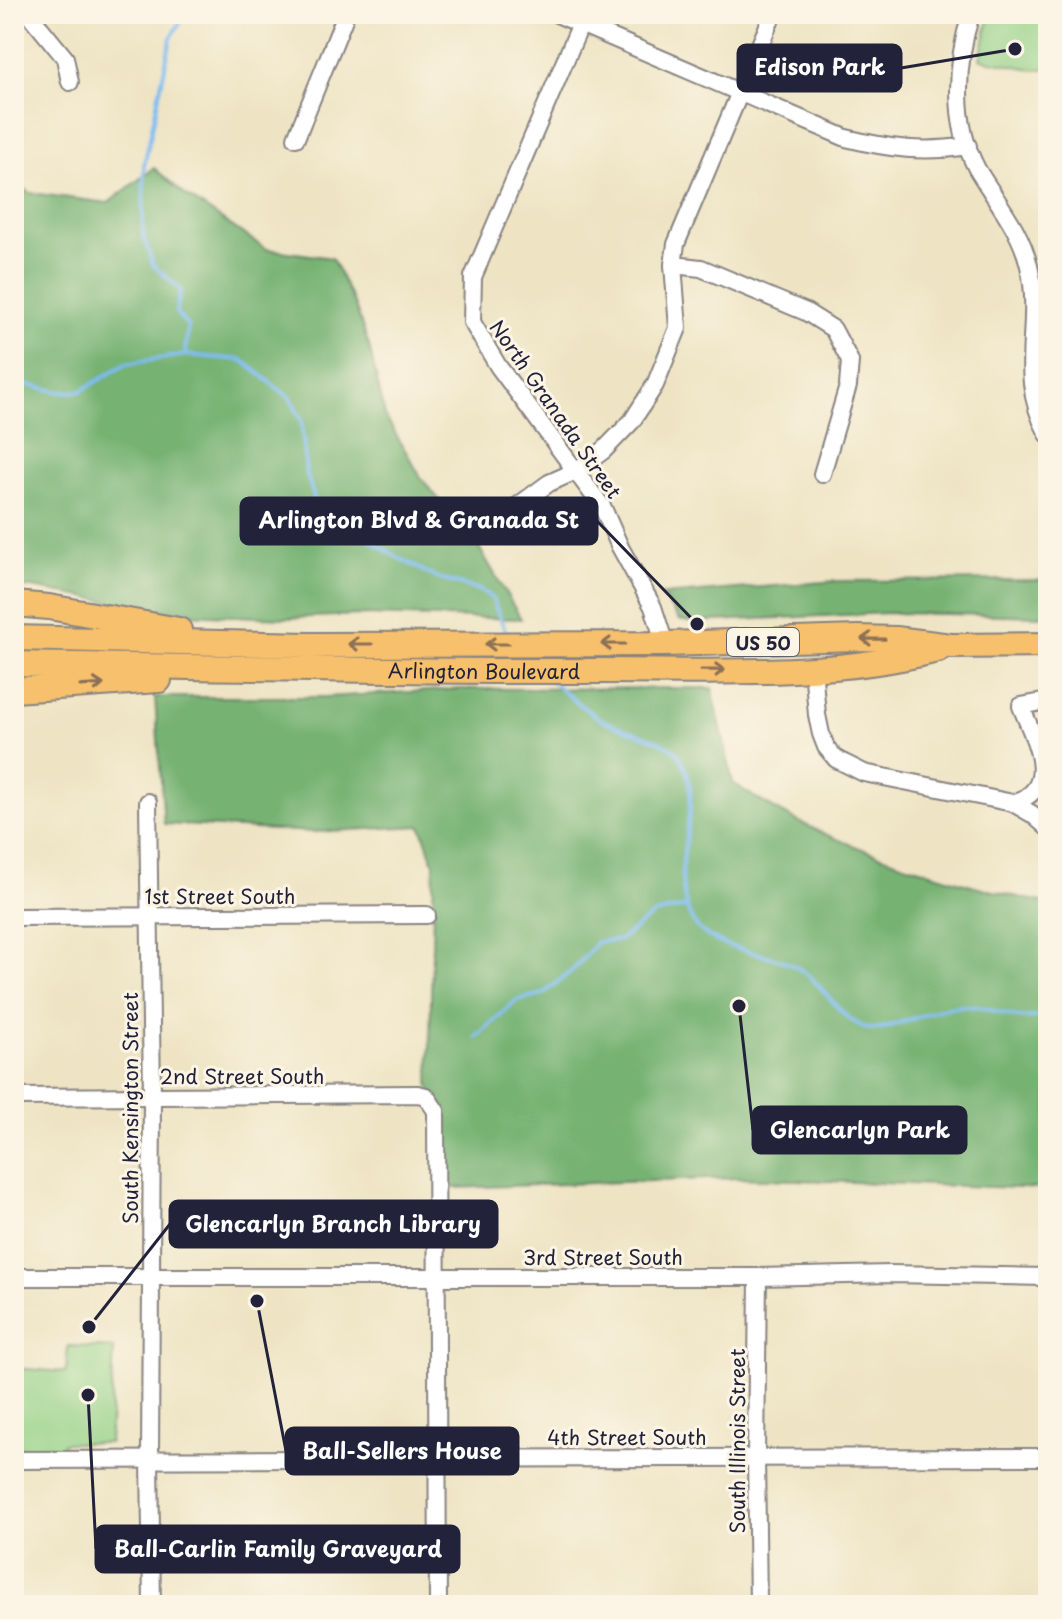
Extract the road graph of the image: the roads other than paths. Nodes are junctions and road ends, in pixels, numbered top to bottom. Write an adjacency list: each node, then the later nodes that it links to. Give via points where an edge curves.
1 (29, 14): 7 (street, via 65,58)
2 (346, 14): 9 (street)
3 (557, 14): 6 (street)
4 (773, 14): 8 (street)
5 (971, 14): 10 (street, via 958,77)
6 (583, 19): 8 (street); 13 (street, North Granada Street, via 473,277 472,322)
7 (70, 82)
8 (738, 92): 10 (street, via 846,138 918,150); 11 (street, via 676,244)
9 (296, 138)
10 (968, 146): 12 (street, via 1029,266 1029,375)
11 (673, 265): 13 (street, via 678,328 655,385 632,421); 14 (street, via 701,268 806,312 833,329 850,361 848,386)
12 (1048, 434)
13 (576, 471): 15 (street); 18 (street, North Granada Street, via 603,508 653,607)
14 (822, 474)
15 (508, 513)
16 (14, 604): 19 (highway)
17 (14, 638): 19 (highway, Arlington Boulevard / US 50)
18 (665, 644): 19 (highway, Arlington Boulevard / US 50, one-way to 19); 21 (highway, Arlington Boulevard / US 50, one-way to 18, via 858,638)
19 (309, 645)
20 (1048, 645): 21 (highway, Arlington Boulevard / US 50)
21 (951, 646): 23 (highway, Arlington Boulevard / US 50, via 897,660)
22 (14, 664): 24 (highway, Arlington Boulevard / US 50)
23 (813, 667): 24 (highway, Arlington Boulevard / US 50, one-way to 23); 29 (street, via 821,734 836,759 864,773)
24 (309, 669): 25 (highway, one-way to 24)
25 (14, 690)
26 (1048, 701): 27 (street, via 1021,706)
27 (1045, 772): 29 (street, via 1038,787)
28 (148, 802): 32 (street, South Kensington Street)
29 (1013, 803): 30 (street)
30 (1048, 828)
31 (427, 915): 32 (street, 1st Street South)
32 (149, 916): 33 (street, 1st Street South); 34 (street, South Kensington Street)
33 (14, 917)
34 (152, 1096): 35 (street, 2nd Street South); 36 (street, South Kensington Street); 37 (street, 2nd Street South, via 423,1095 436,1111)
35 (14, 1097)
36 (151, 1276): 37 (street, 3rd Street South); 38 (street, 3rd Street South); 44 (street, South Kensington Street)
37 (438, 1276): 39 (street, 3rd Street South); 42 (street)
38 (14, 1277)
39 (758, 1277): 40 (street, 3rd Street South); 41 (street, South Illinois Street)
40 (1048, 1277)
41 (756, 1456): 42 (street, 4th Street South); 43 (street, 4th Street South); 48 (street, South Illinois Street)
42 (437, 1457): 44 (street, 4th Street South); 47 (street)
43 (1048, 1457)
44 (150, 1459): 45 (street, 4th Street South); 46 (street, South Kensington Street)
45 (14, 1460)
46 (152, 1605)
47 (438, 1605)
48 (758, 1605)

